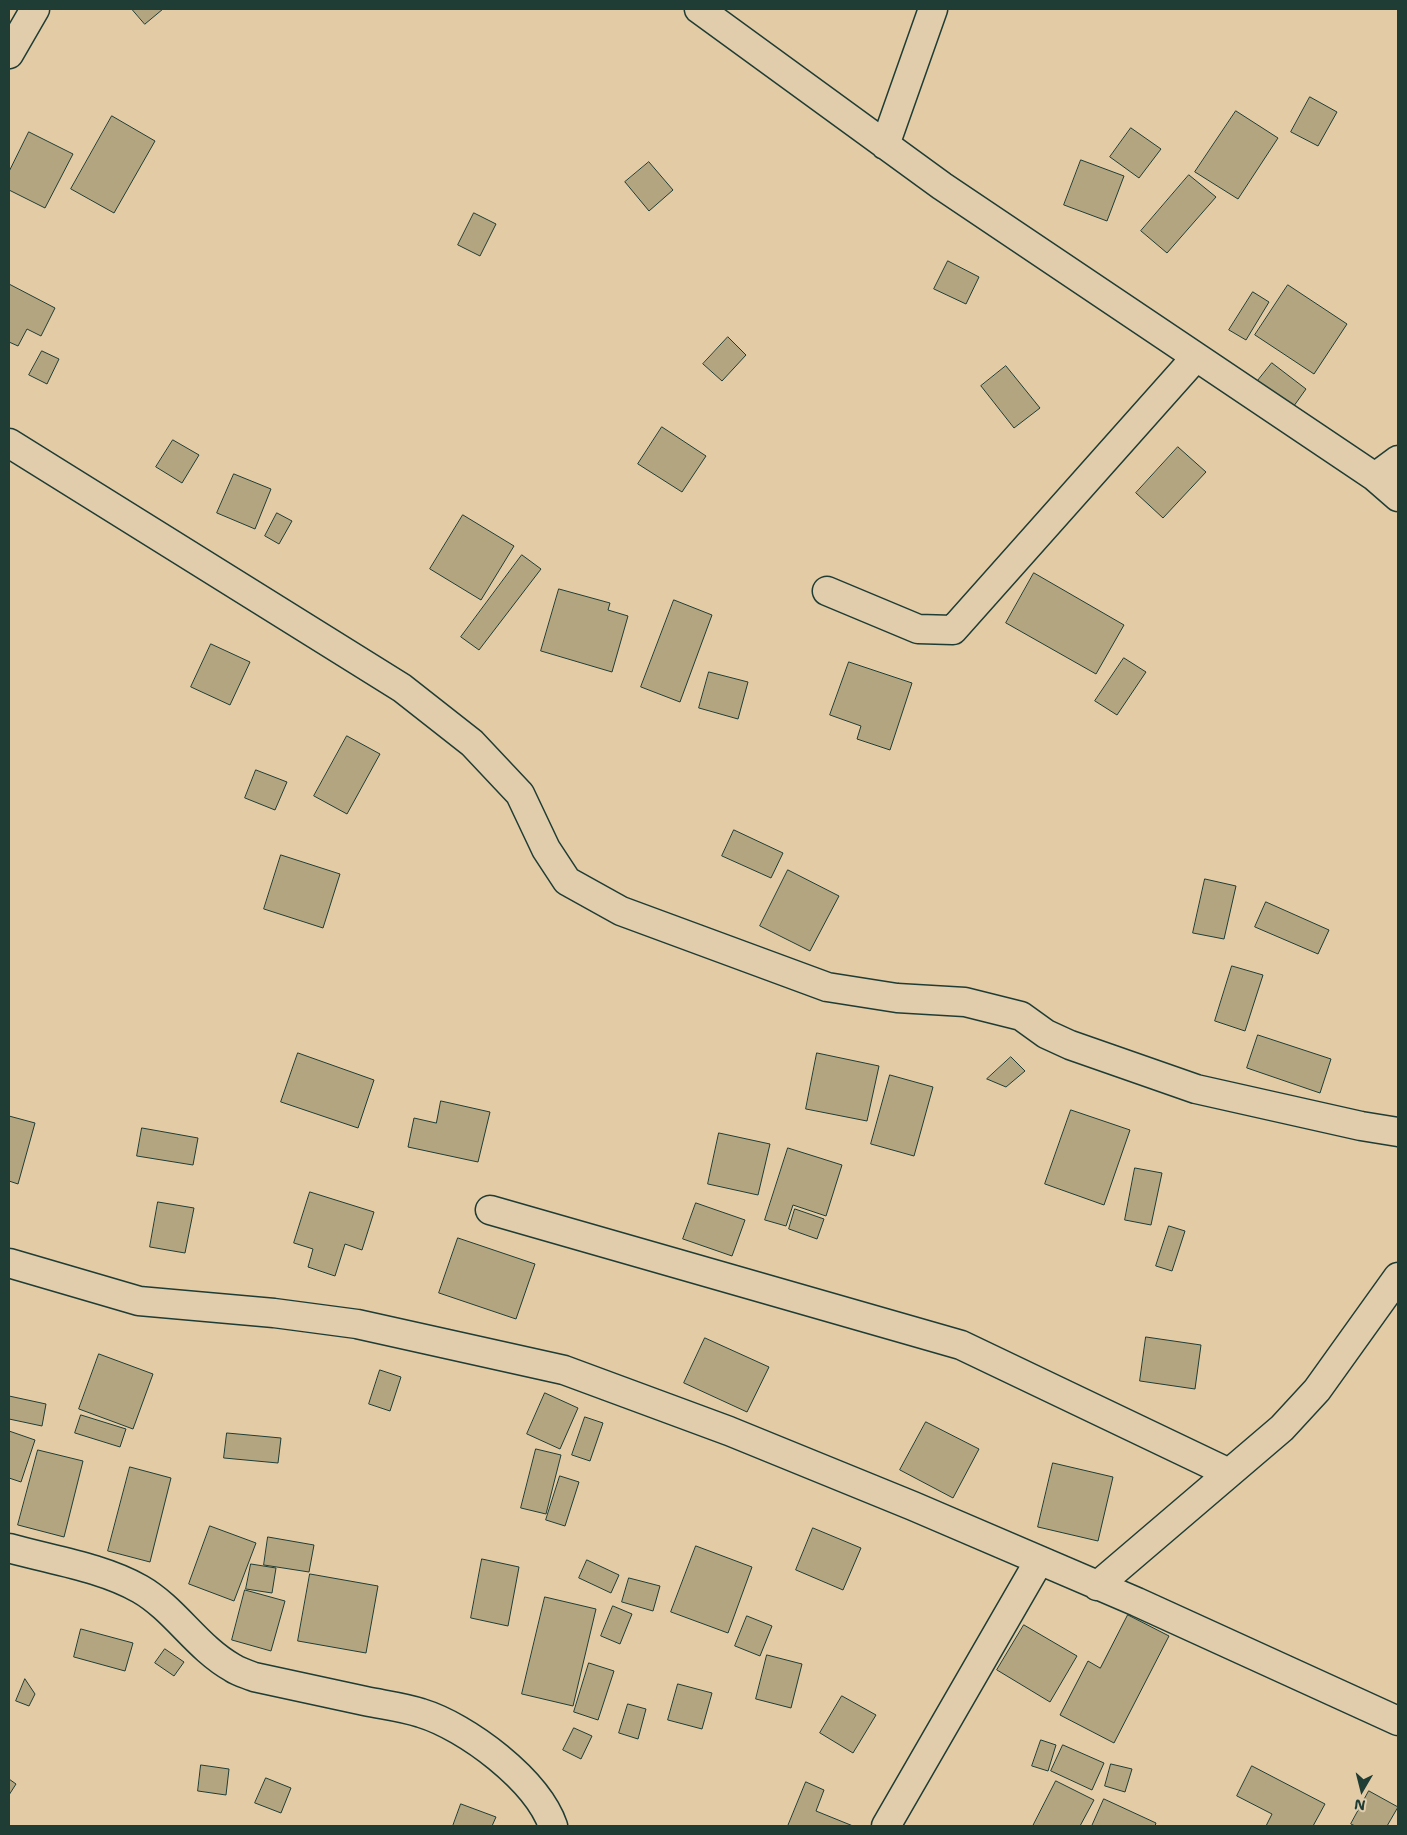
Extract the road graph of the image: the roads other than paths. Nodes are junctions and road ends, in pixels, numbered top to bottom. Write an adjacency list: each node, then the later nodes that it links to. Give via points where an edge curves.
1 (35, 9): 4 (street)
2 (699, 9): 5 (street)
3 (933, 9): 5 (street)
4 (9, 54)
5 (885, 145): 6 (street)
6 (1196, 357): 9 (street); 11 (street, via 953,630 918,629)
7 (9, 442): 12 (street, via 402,688 472,743 520,794 546,850 567,881 620,910 827,987 897,998 965,1002 1021,1016 1046,1034 1070,1045 1196,1089)
8 (1398, 460): 9 (street)
9 (1375, 478): 10 (street)
10 (1398, 497)
11 (827, 591)
12 (1398, 1132)
13 (490, 1210): 16 (street, via 960,1344)
14 (9, 1263): 18 (street, via 139,1301 357,1324 564,1370 729,1431)
15 (1395, 1288): 16 (street, via 1318,1390 1282,1428)
16 (1229, 1473): 19 (street)
17 (9, 1548): 21 (street, via 114,1578 140,1590 210,1651 247,1674 422,1713 464,1734 511,1767 533,1791)
18 (1040, 1561): 19 (street); 22 (street)
19 (1098, 1586): 20 (street)
20 (1398, 1721)
21 (554, 1826)
22 (886, 1826)

